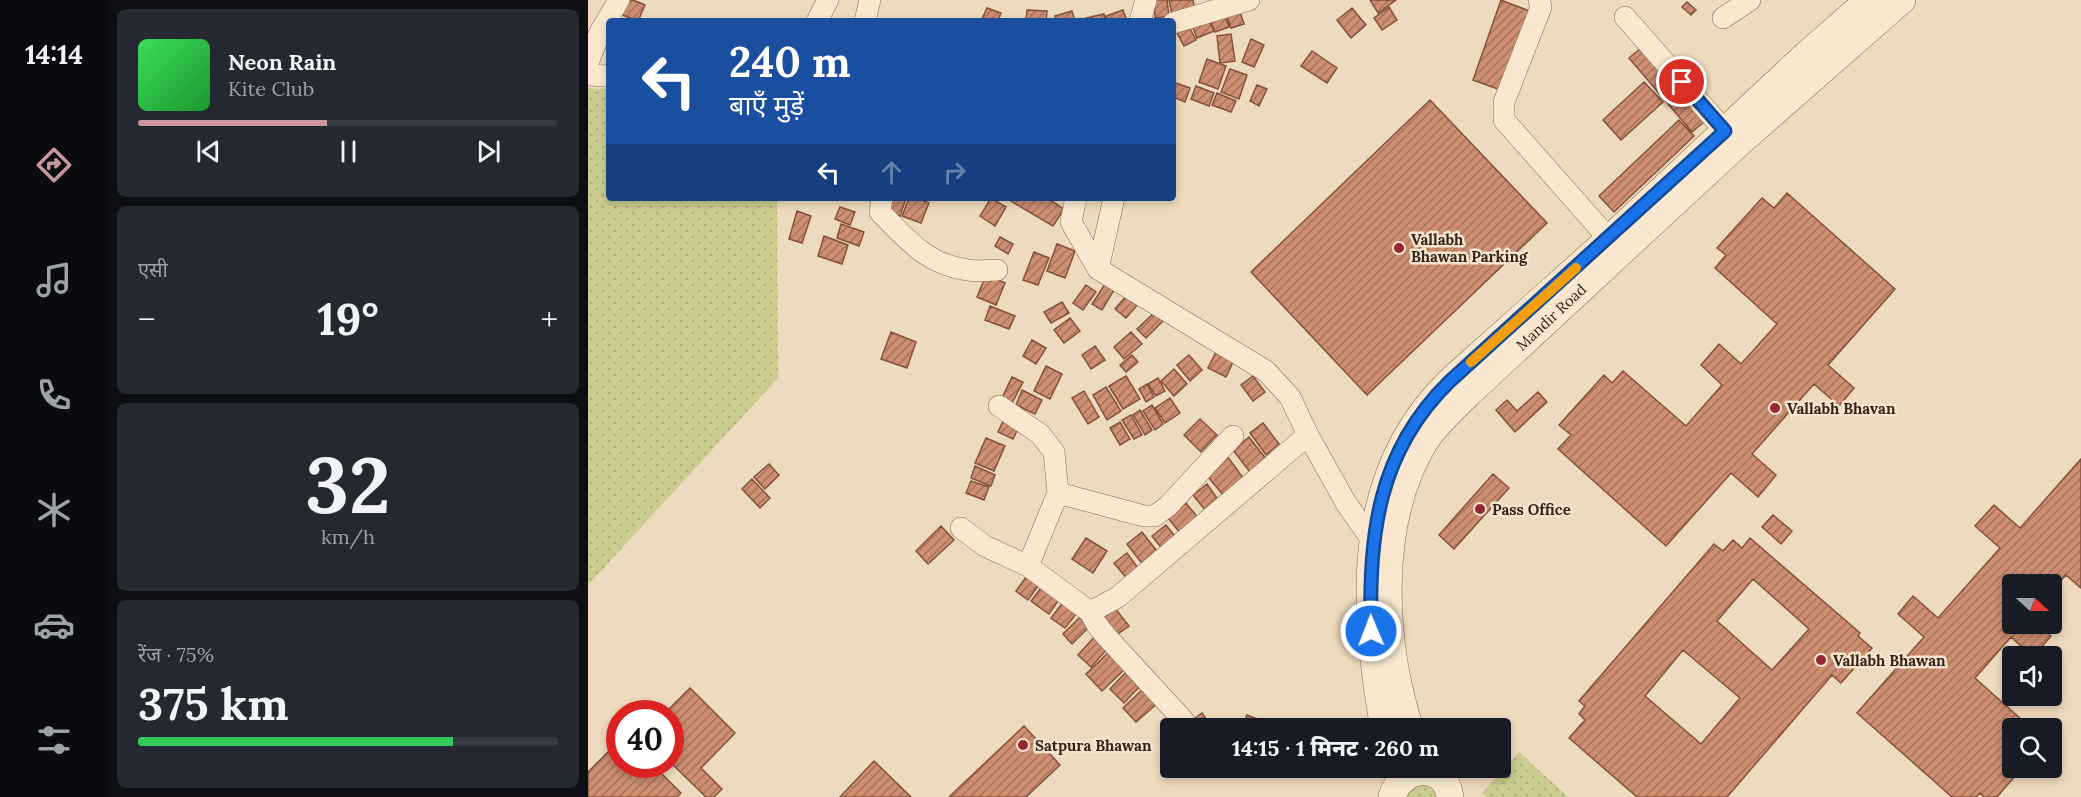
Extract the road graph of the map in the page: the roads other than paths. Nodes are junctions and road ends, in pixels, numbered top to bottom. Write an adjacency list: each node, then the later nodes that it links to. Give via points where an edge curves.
1 (619, 0): 11 (street)
2 (828, 0): 12 (street)
3 (870, 0): 13 (street)
4 (1146, 0): 14 (street)
5 (1249, 0): 17 (street)
6 (1539, 0): 25 (street, via 1541,8 1504,102 1504,120)
7 (1750, 0): 15 (street)
8 (1902, 0): 9 (street, Mandir Road)
9 (1863, 15): 21 (street, Mandir Road); 38 (street, Mandir Road, via 1739,143 1468,394 1426,440 1399,504 1390,563 1391,644)
10 (1625, 17): 21 (street)
11 (608, 18)
12 (819, 18)
13 (866, 18)
14 (1141, 18)
15 (1723, 18)
16 (606, 22): 18 (street)
17 (1176, 22)
18 (588, 63)
19 (588, 75): 20 (street)
20 (606, 76)
21 (1725, 131): 25 (street, Mandir Road)
22 (882, 201): 27 (street, via 880,212 913,246 934,261 969,271)
23 (1075, 201): 26 (street, via 1071,222)
24 (1113, 201): 26 (street)
25 (1609, 238): 33 (street, Mandir Road, via 1449,382 1423,411 1404,440 1386,484)
26 (1098, 269): 29 (street, via 1266,371 1290,397)
27 (997, 270)
28 (999, 406): 31 (street, via 1040,434 1054,452)
29 (1308, 435): 33 (street); 35 (street, via 1118,597)
30 (1233, 436): 31 (street, via 1155,516)
31 (1058, 492): 34 (street)
32 (961, 528): 34 (street, via 985,546)
33 (1373, 542): 37 (street, Mandir Road, via 1372,651)
34 (1028, 567): 35 (street)
35 (1090, 612): 36 (street, via 1106,636)
36 (1181, 718)
37 (1382, 718)
38 (1406, 718)
39 (1439, 778): 40 (street)
40 (1450, 797)

